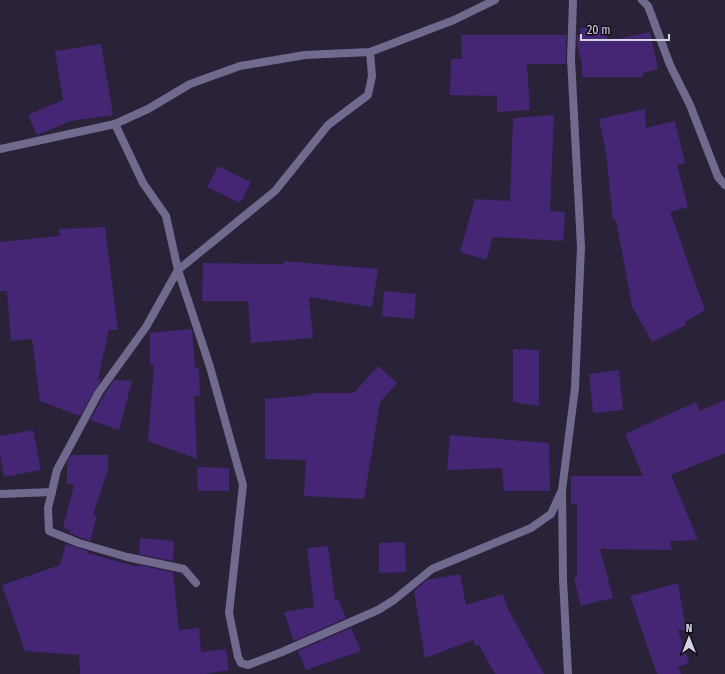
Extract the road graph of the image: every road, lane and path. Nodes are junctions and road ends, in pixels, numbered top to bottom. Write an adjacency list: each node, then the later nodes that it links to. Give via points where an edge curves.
1 (496, 0): 4 (street, via 454,20)
2 (573, 0): 9 (street, via 571,59 581,247 575,388)
3 (642, 0): 7 (street, via 648,6 718,177)
4 (370, 52): 5 (street, via 305,55 240,66 190,84 148,109); 8 (street, via 372,76 368,95 328,125 275,191)
5 (115, 124): 6 (street); 8 (street, via 143,183 166,216)
6 (0, 149)
7 (725, 185)
8 (178, 270): 9 (street, via 210,366 243,486 229,613 241,663 248,665 282,652 378,610 432,569 531,528 551,514); 10 (street, via 146,327 99,392 57,470)
9 (562, 490): 13 (street)
10 (52, 492): 11 (street); 12 (street, via 48,508 49,531 127,557 184,569)
11 (0, 494)
12 (196, 583)
13 (568, 674)

